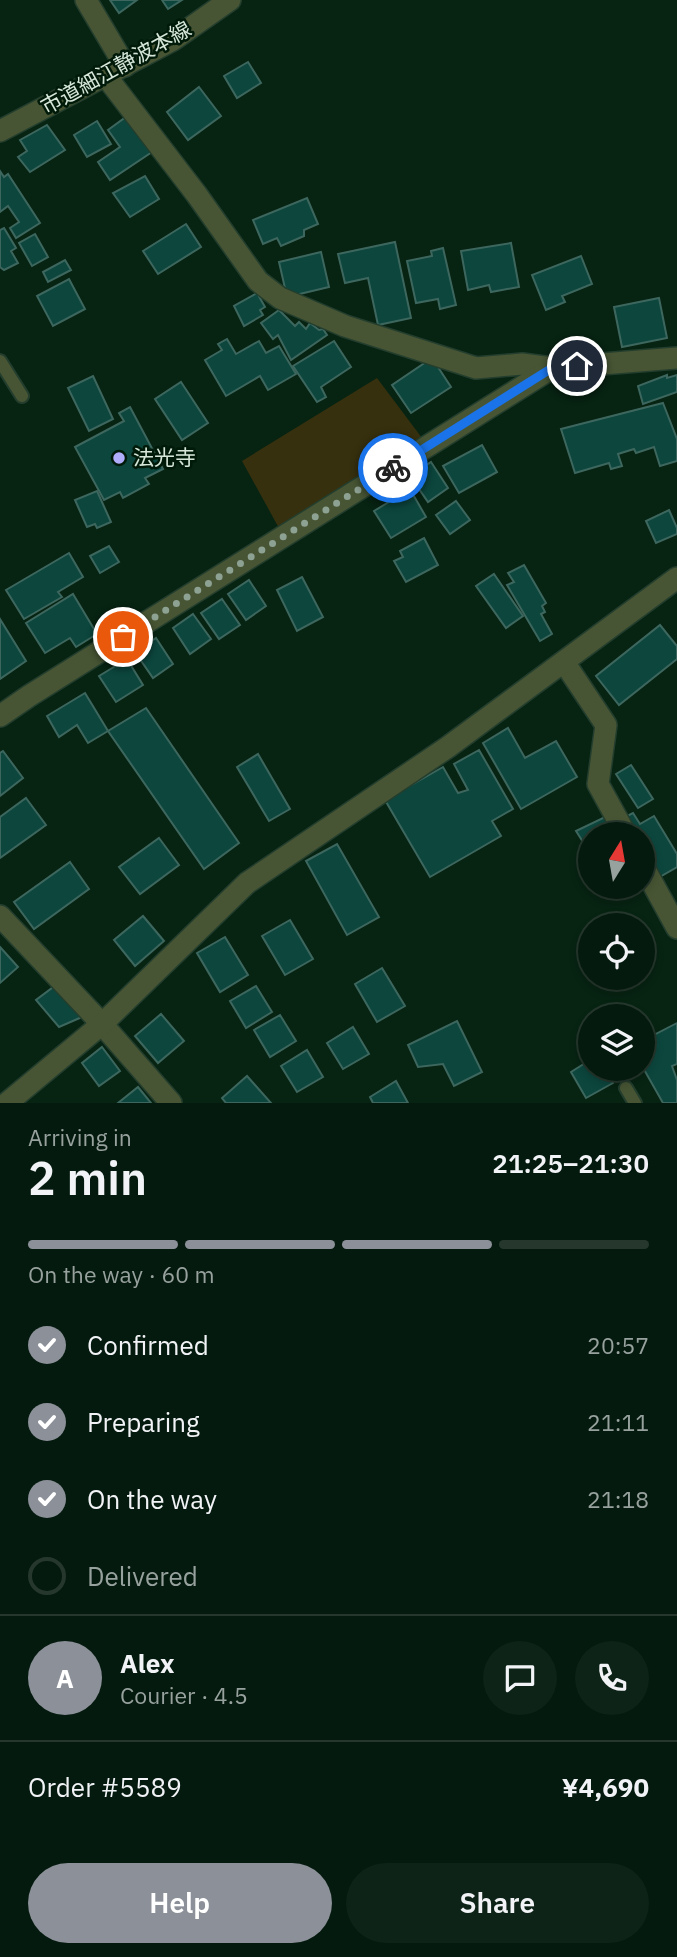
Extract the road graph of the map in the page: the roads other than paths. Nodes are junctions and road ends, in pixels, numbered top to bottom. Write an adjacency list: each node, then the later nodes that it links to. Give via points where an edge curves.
1 (86, 0): 3 (street)
2 (230, 0): 3 (street, 市道細江静波本線, via 173,40)
3 (115, 70): 4 (street, 市道細江静波本線); 7 (street, via 258,281 280,298 345,326 476,368 522,364)
4 (0, 131)
5 (677, 358): 7 (street)
6 (0, 362): 8 (lane)
7 (552, 368): 11 (street)
8 (22, 396)
9 (677, 578): 10 (street)
10 (564, 662): 12 (street, via 606,725 598,784); 16 (street, via 247,883)
11 (0, 716)
12 (619, 822)
13 (655, 888): 15 (street)
14 (0, 916): 16 (street)
15 (677, 928)
16 (102, 1024): 18 (street); 19 (street)
17 (626, 1088): 20 (lane)
18 (7, 1103)
19 (172, 1103)
20 (635, 1103)

